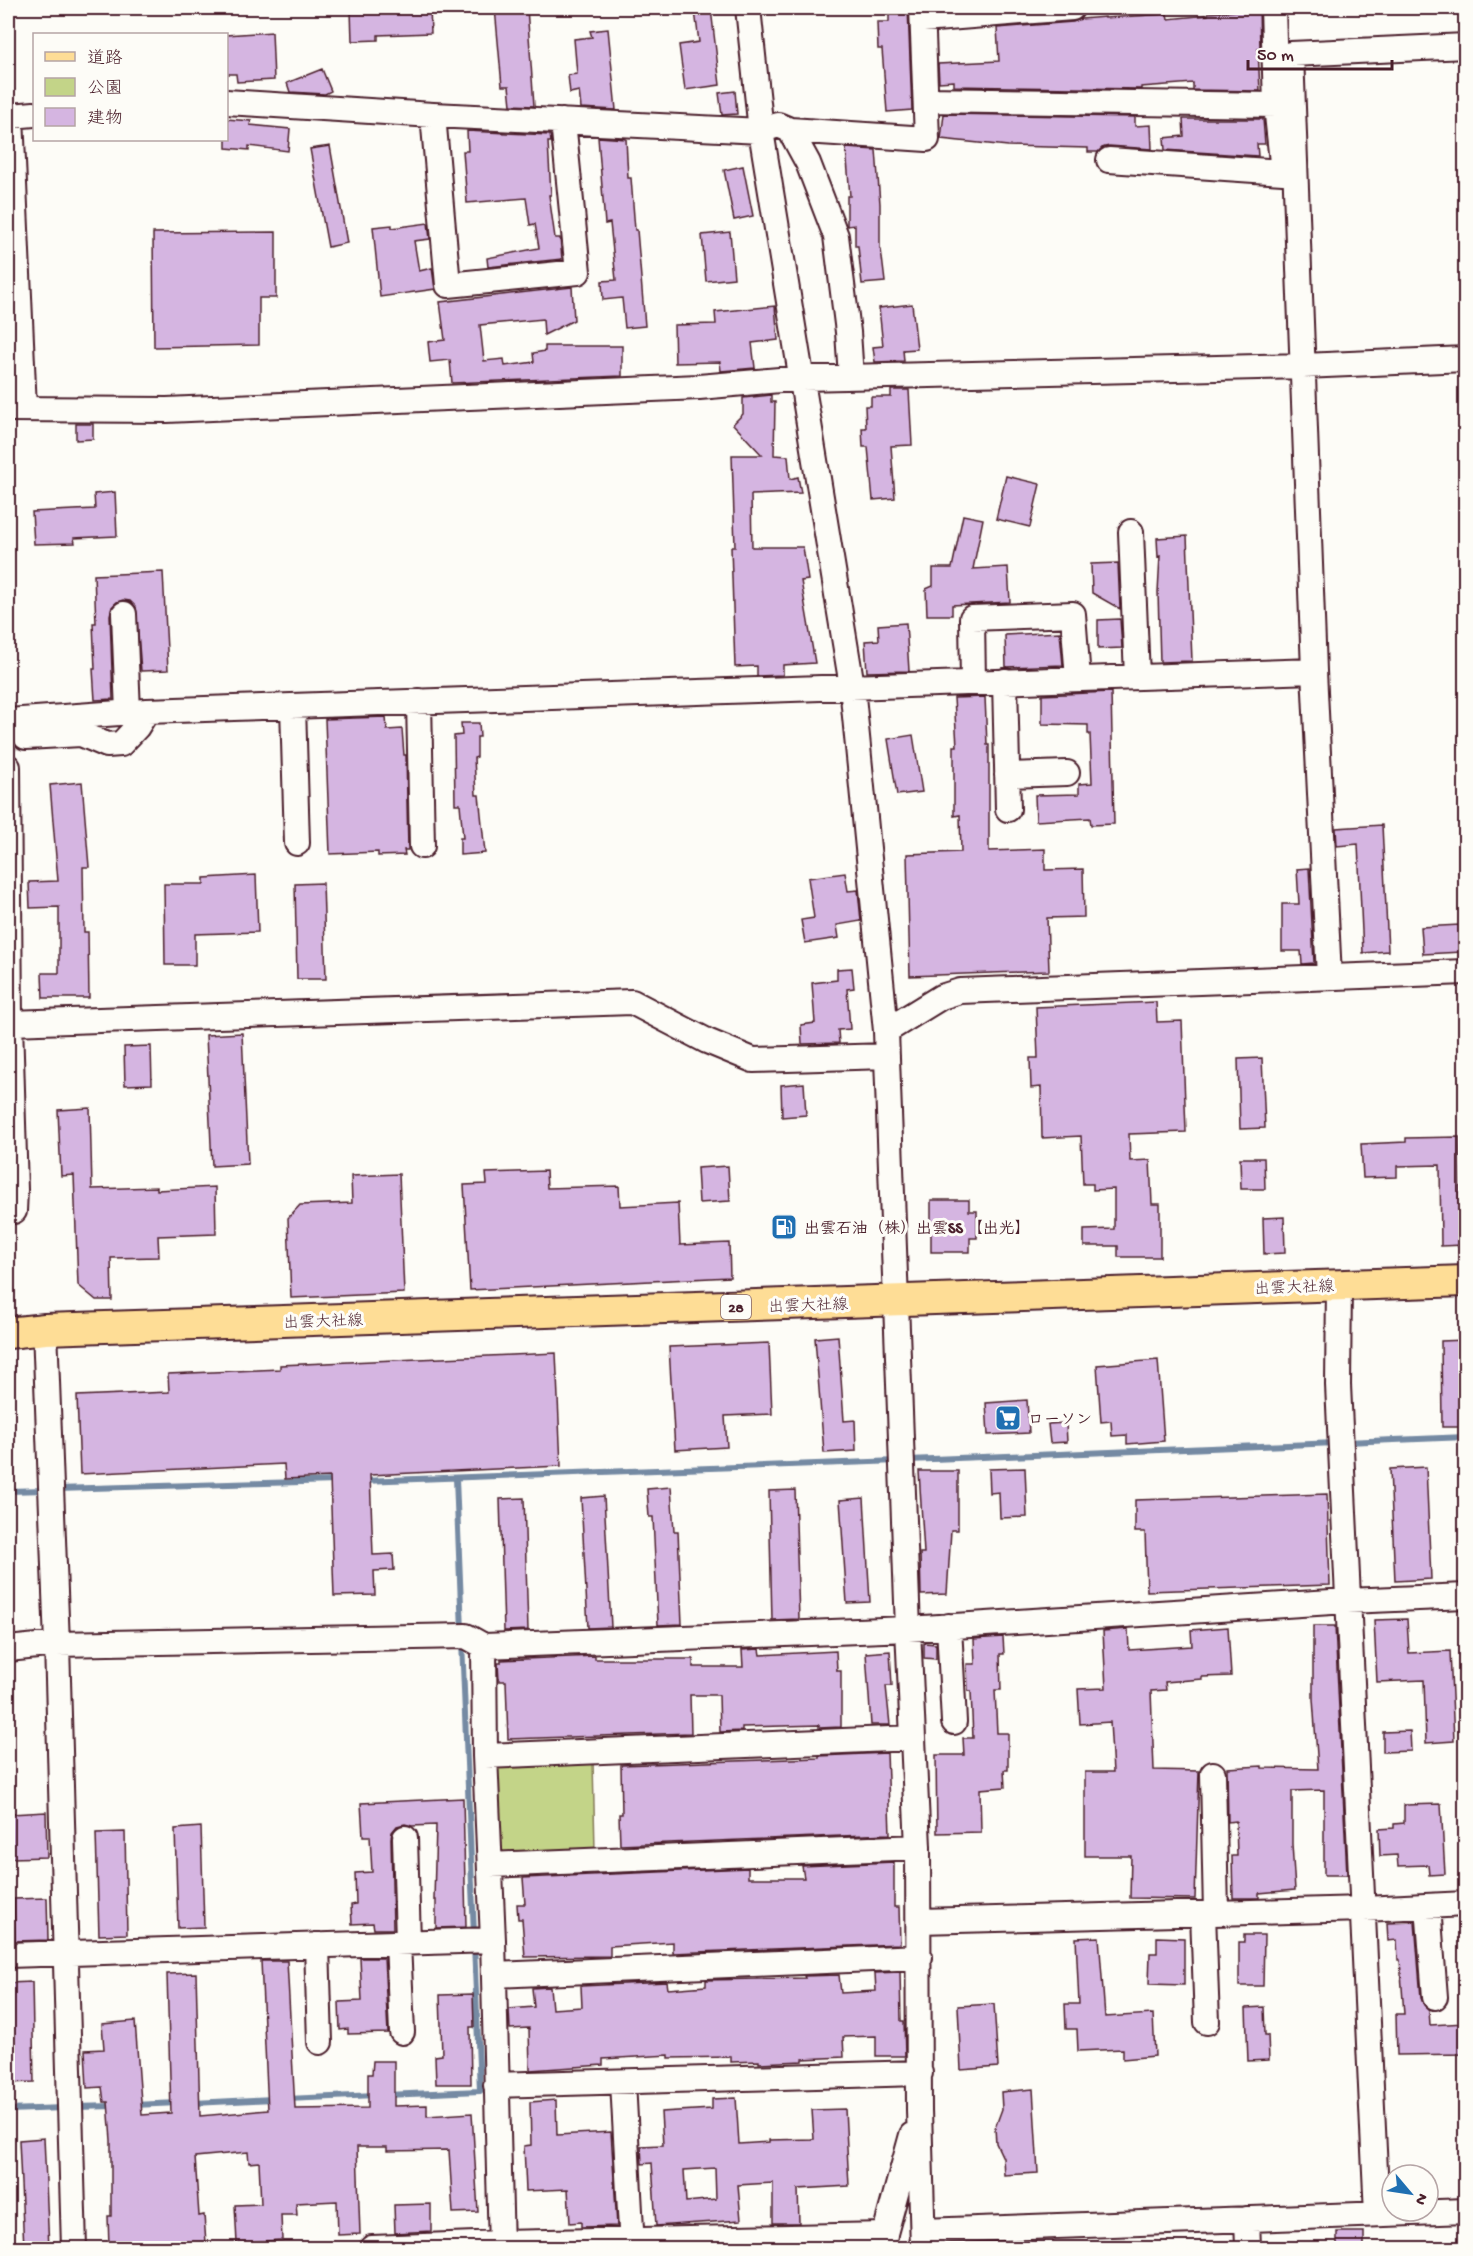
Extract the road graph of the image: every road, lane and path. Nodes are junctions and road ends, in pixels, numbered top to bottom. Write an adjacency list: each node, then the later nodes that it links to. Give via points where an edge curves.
1 (748, 8): 12 (street)
2 (1072, 8): 4 (street)
3 (1273, 8): 8 (street)
4 (922, 14): 6 (street)
5 (1466, 46): 15 (street, via 1291,54)
6 (926, 100): 8 (street); 13 (street, via 927,139)
7 (228, 102): 10 (street)
8 (1276, 105): 15 (street)
9 (33, 114): 20 (street, via 11,116)
10 (434, 115): 11 (street); 11 (street, via 448,285 578,272)
11 (563, 121): 12 (street)
12 (761, 130): 13 (street, via 778,125); 19 (street)
13 (790, 130): 18 (street, via 808,163 836,236)
14 (1109, 160): 15 (street, via 1283,172)
15 (1289, 166): 17 (street)
16 (1466, 359): 17 (street)
17 (1303, 366): 18 (street); 23 (street)
18 (851, 377): 19 (street)
19 (803, 378): 20 (street, via 699,387 179,410); 28 (street)
20 (16, 409)
21 (1131, 532): 24 (street)
22 (124, 614): 31 (street)
23 (1314, 671): 24 (street); 41 (street)
24 (1137, 677): 25 (street)
25 (1078, 679): 26 (street); 27 (street, via 1073,614 972,618)
26 (1005, 681): 27 (street); 36 (street)
27 (973, 682): 28 (street)
28 (852, 686): 29 (street); 43 (street)
29 (419, 701): 30 (street); 39 (street)
30 (293, 706): 31 (street); 38 (street)
31 (138, 712): 32 (street); 33 (street, via 137,728 121,744 107,745 81,734)
32 (8, 721)
33 (26, 737)
34 (8, 767): 42 (street)
35 (1067, 772): 36 (street)
36 (1007, 775): 37 (street)
37 (1008, 809)
38 (297, 843)
39 (422, 846)
40 (1466, 972): 41 (street)
41 (1329, 977): 43 (street, via 960,991 941,997)
42 (10, 1023): 44 (street, via 633,1002 753,1060); 45 (street)
43 (886, 1031): 44 (street)
44 (887, 1056): 49 (street)
45 (10, 1088): 46 (street)
46 (14, 1211)
47 (1466, 1281): 48 (main road, 出雲大社線 / 28)
48 (1340, 1284): 49 (main road, 出雲大社線 / 28); 53 (street, via 1338,1385)
49 (895, 1302): 50 (main road, 出雲大社線 / 28); 55 (street)
50 (45, 1329): 51 (main road, 出雲大社線 / 28); 56 (street)
51 (8, 1334)
52 (1466, 1596): 53 (street)
53 (1347, 1601): 54 (street); 68 (street)
54 (949, 1626): 55 (street); 59 (street)
55 (908, 1629): 57 (street); 60 (street)
56 (57, 1644): 57 (street, via 466,1636); 58 (street); 74 (street)
57 (484, 1646): 61 (street)
58 (8, 1648)
59 (954, 1722)
60 (913, 1738): 61 (street); 64 (street)
61 (485, 1755): 65 (street)
62 (1213, 1774): 69 (street)
63 (405, 1838): 72 (street)
64 (918, 1846): 65 (street); 70 (street)
65 (490, 1865): 71 (street)
66 (1466, 1904): 67 (street)
67 (1428, 1906): 68 (street); 78 (street)
68 (1364, 1909): 69 (street); 87 (street)
69 (1210, 1913): 70 (street); 79 (street)
70 (920, 1921): 76 (street)
71 (493, 1940): 72 (street); 77 (street)
72 (403, 1943): 73 (street); 80 (street)
73 (317, 1945): 74 (street); 81 (street)
74 (65, 1953): 75 (street); 93 (street)
75 (8, 1955)
76 (920, 1958): 77 (street); 82 (street)
77 (494, 1975): 84 (street)
78 (1435, 1997)
79 (1207, 2022)
80 (402, 2032)
81 (320, 2042)
82 (920, 2073): 83 (street); 85 (street)
83 (623, 2082): 84 (street); 91 (street)
84 (496, 2085): 92 (street)
85 (919, 2110): 89 (street); 90 (street)
86 (1466, 2211): 87 (street)
87 (1377, 2214): 88 (street)
88 (1247, 2219): 89 (street); 95 (street)
89 (923, 2240)
90 (883, 2242): 91 (street)
91 (632, 2244): 92 (street)
92 (501, 2246): 94 (street)
93 (74, 2248)
94 (372, 2248)
95 (1248, 2248)

